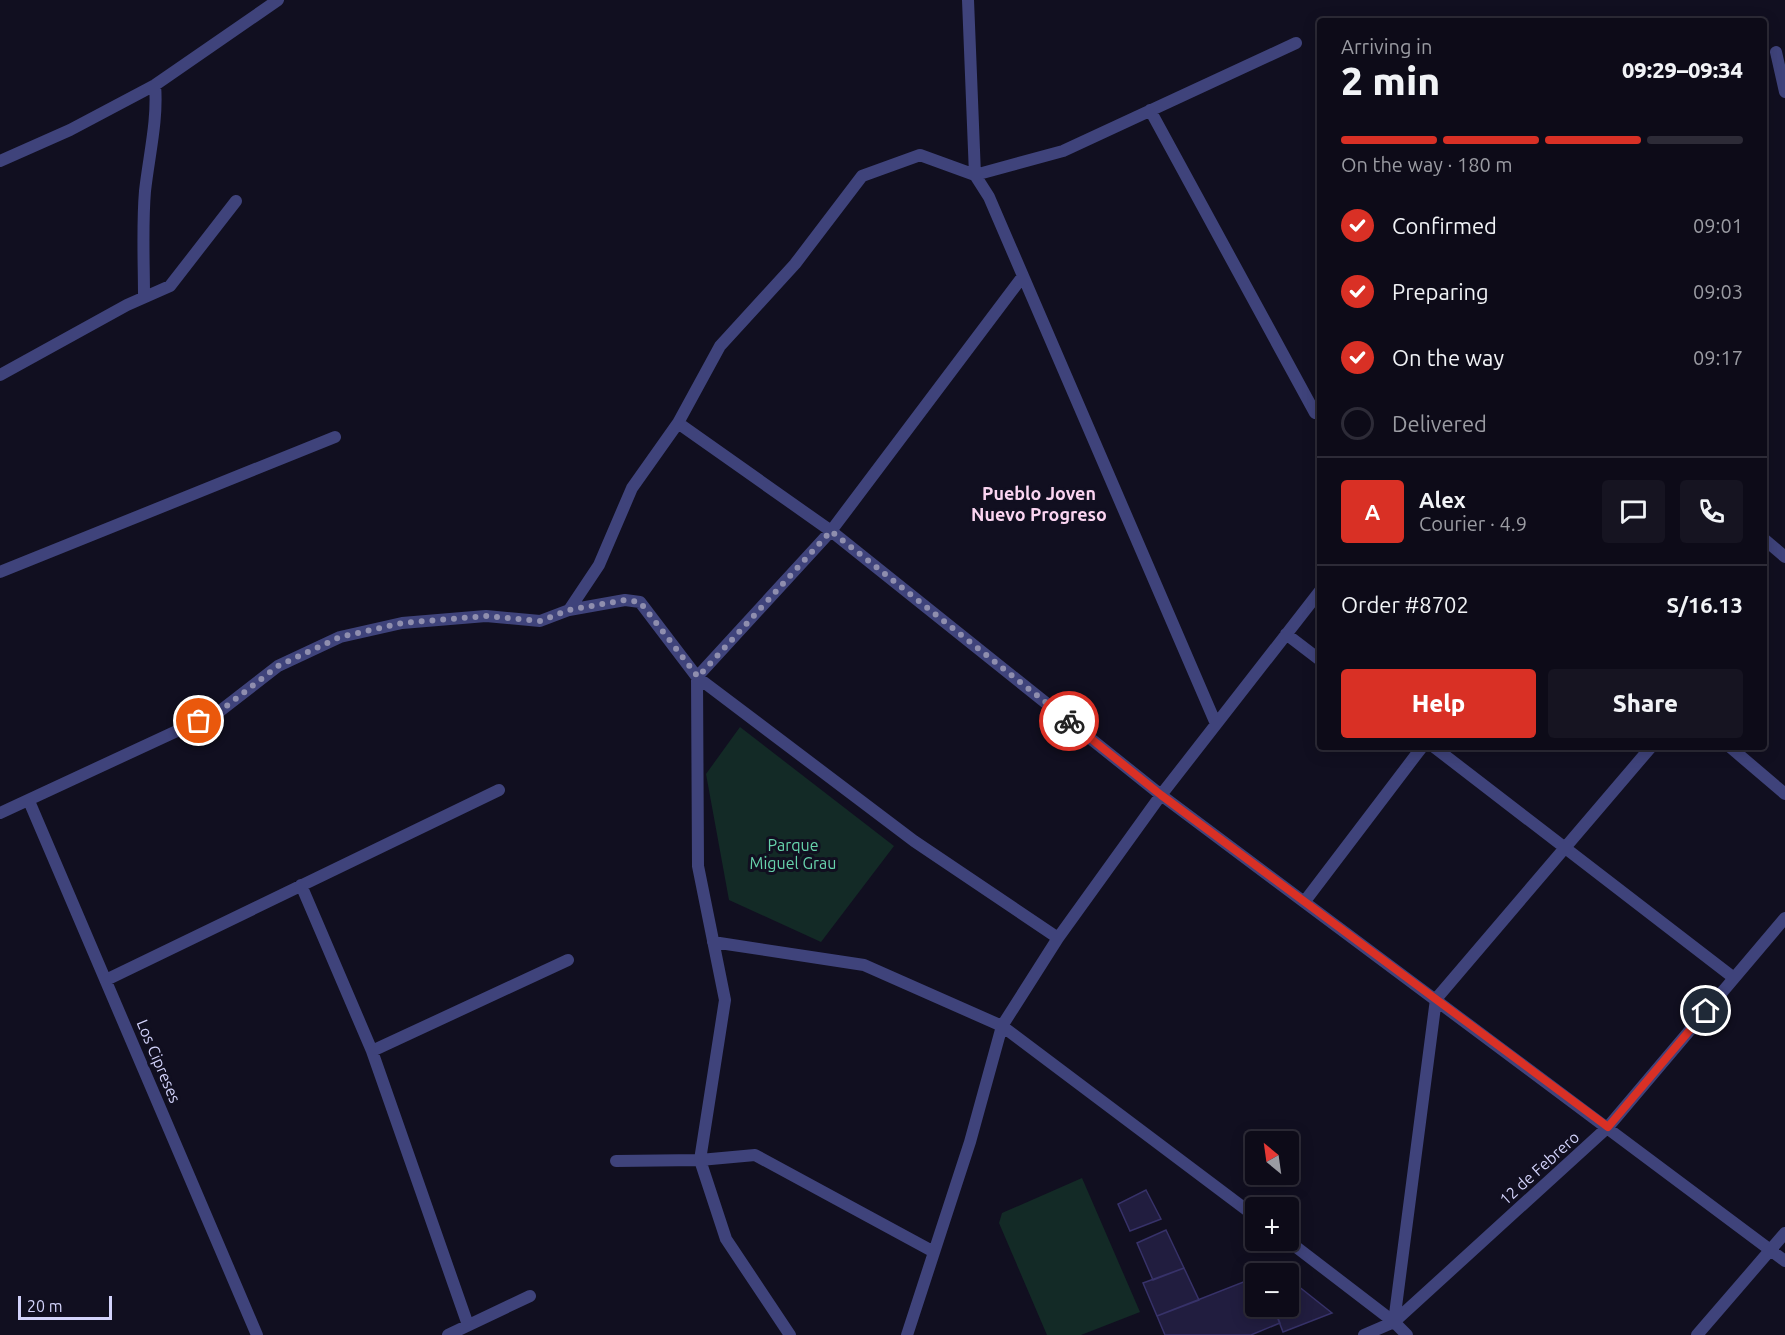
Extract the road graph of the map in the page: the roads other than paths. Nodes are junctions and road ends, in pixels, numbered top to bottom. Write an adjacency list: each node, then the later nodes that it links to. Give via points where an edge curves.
1 (278, 0): 5 (street)
2 (968, 0): 9 (street)
3 (1296, 44): 7 (street)
4 (1776, 52): 6 (street)
5 (155, 85): 8 (street); 12 (street, via 157,108 145,195)
6 (1785, 92)
7 (1150, 110): 9 (street, via 1063,151); 14 (street)
8 (0, 161)
9 (975, 176): 11 (street); 15 (street, via 920,154 862,176 795,264 720,346)
10 (236, 201): 12 (street, via 170,286)
11 (1023, 276): 17 (street); 26 (street)
12 (144, 297): 13 (street)
13 (0, 375)
14 (1315, 413)
15 (678, 423): 17 (street); 22 (street, via 632,488 599,565)
16 (335, 437): 20 (street)
17 (831, 531): 25 (street); 33 (street)
18 (1767, 542): 19 (street)
19 (1785, 557)
20 (0, 572)
21 (1317, 595): 23 (street)
22 (569, 610): 25 (street, via 625,600 640,602); 34 (street, via 540,621 486,616 402,623 340,637 278,666 220,711)
23 (1286, 634): 24 (street); 26 (street)
24 (1317, 658)
25 (698, 677): 40 (street, via 914,841); 41 (street, via 698,866)
26 (1216, 724): 33 (street)
27 (1420, 750): 38 (street)
28 (1438, 750): 36 (street)
29 (1648, 750): 36 (street)
30 (1734, 750): 32 (street)
31 (499, 790): 37 (street)
32 (1785, 794)
33 (1161, 795): 38 (street); 40 (street)
34 (29, 801): 35 (street); 44 (street, Los Cipreses)
35 (0, 813)
36 (1566, 849): 43 (street); 45 (street)
37 (301, 885): 44 (street); 47 (street)
38 (1305, 901): 45 (street)
39 (1785, 918): 43 (street, 12 de Febrero)
40 (1058, 938): 46 (street)
41 (713, 942): 46 (street, via 864,965); 49 (street, via 724,1000)
42 (568, 960): 47 (street)
43 (1734, 978): 48 (street, 12 de Febrero)
44 (106, 980): 60 (street, Los Cipreses)
45 (1436, 999): 48 (street); 58 (street)
46 (1002, 1026): 51 (street); 55 (street)
47 (372, 1051): 59 (street)
48 (1608, 1127): 54 (street); 58 (street, 12 de Febrero)
49 (700, 1160): 50 (street); 55 (street, via 755,1155); 62 (street, via 726,1239)
50 (616, 1161)
51 (1245, 1209)
52 (1785, 1233): 54 (street)
53 (1299, 1249): 58 (street)
54 (1771, 1250): 56 (street); 66 (street)
55 (934, 1252): 63 (street)
56 (1785, 1261)
57 (530, 1296): 59 (street)
58 (1394, 1322): 64 (street, 12 de Febrero); 65 (street)
59 (468, 1325): 61 (street)
60 (257, 1335)
61 (448, 1335)
62 (790, 1335)
63 (907, 1335)
64 (1364, 1335)
65 (1407, 1335)
66 (1696, 1335)

